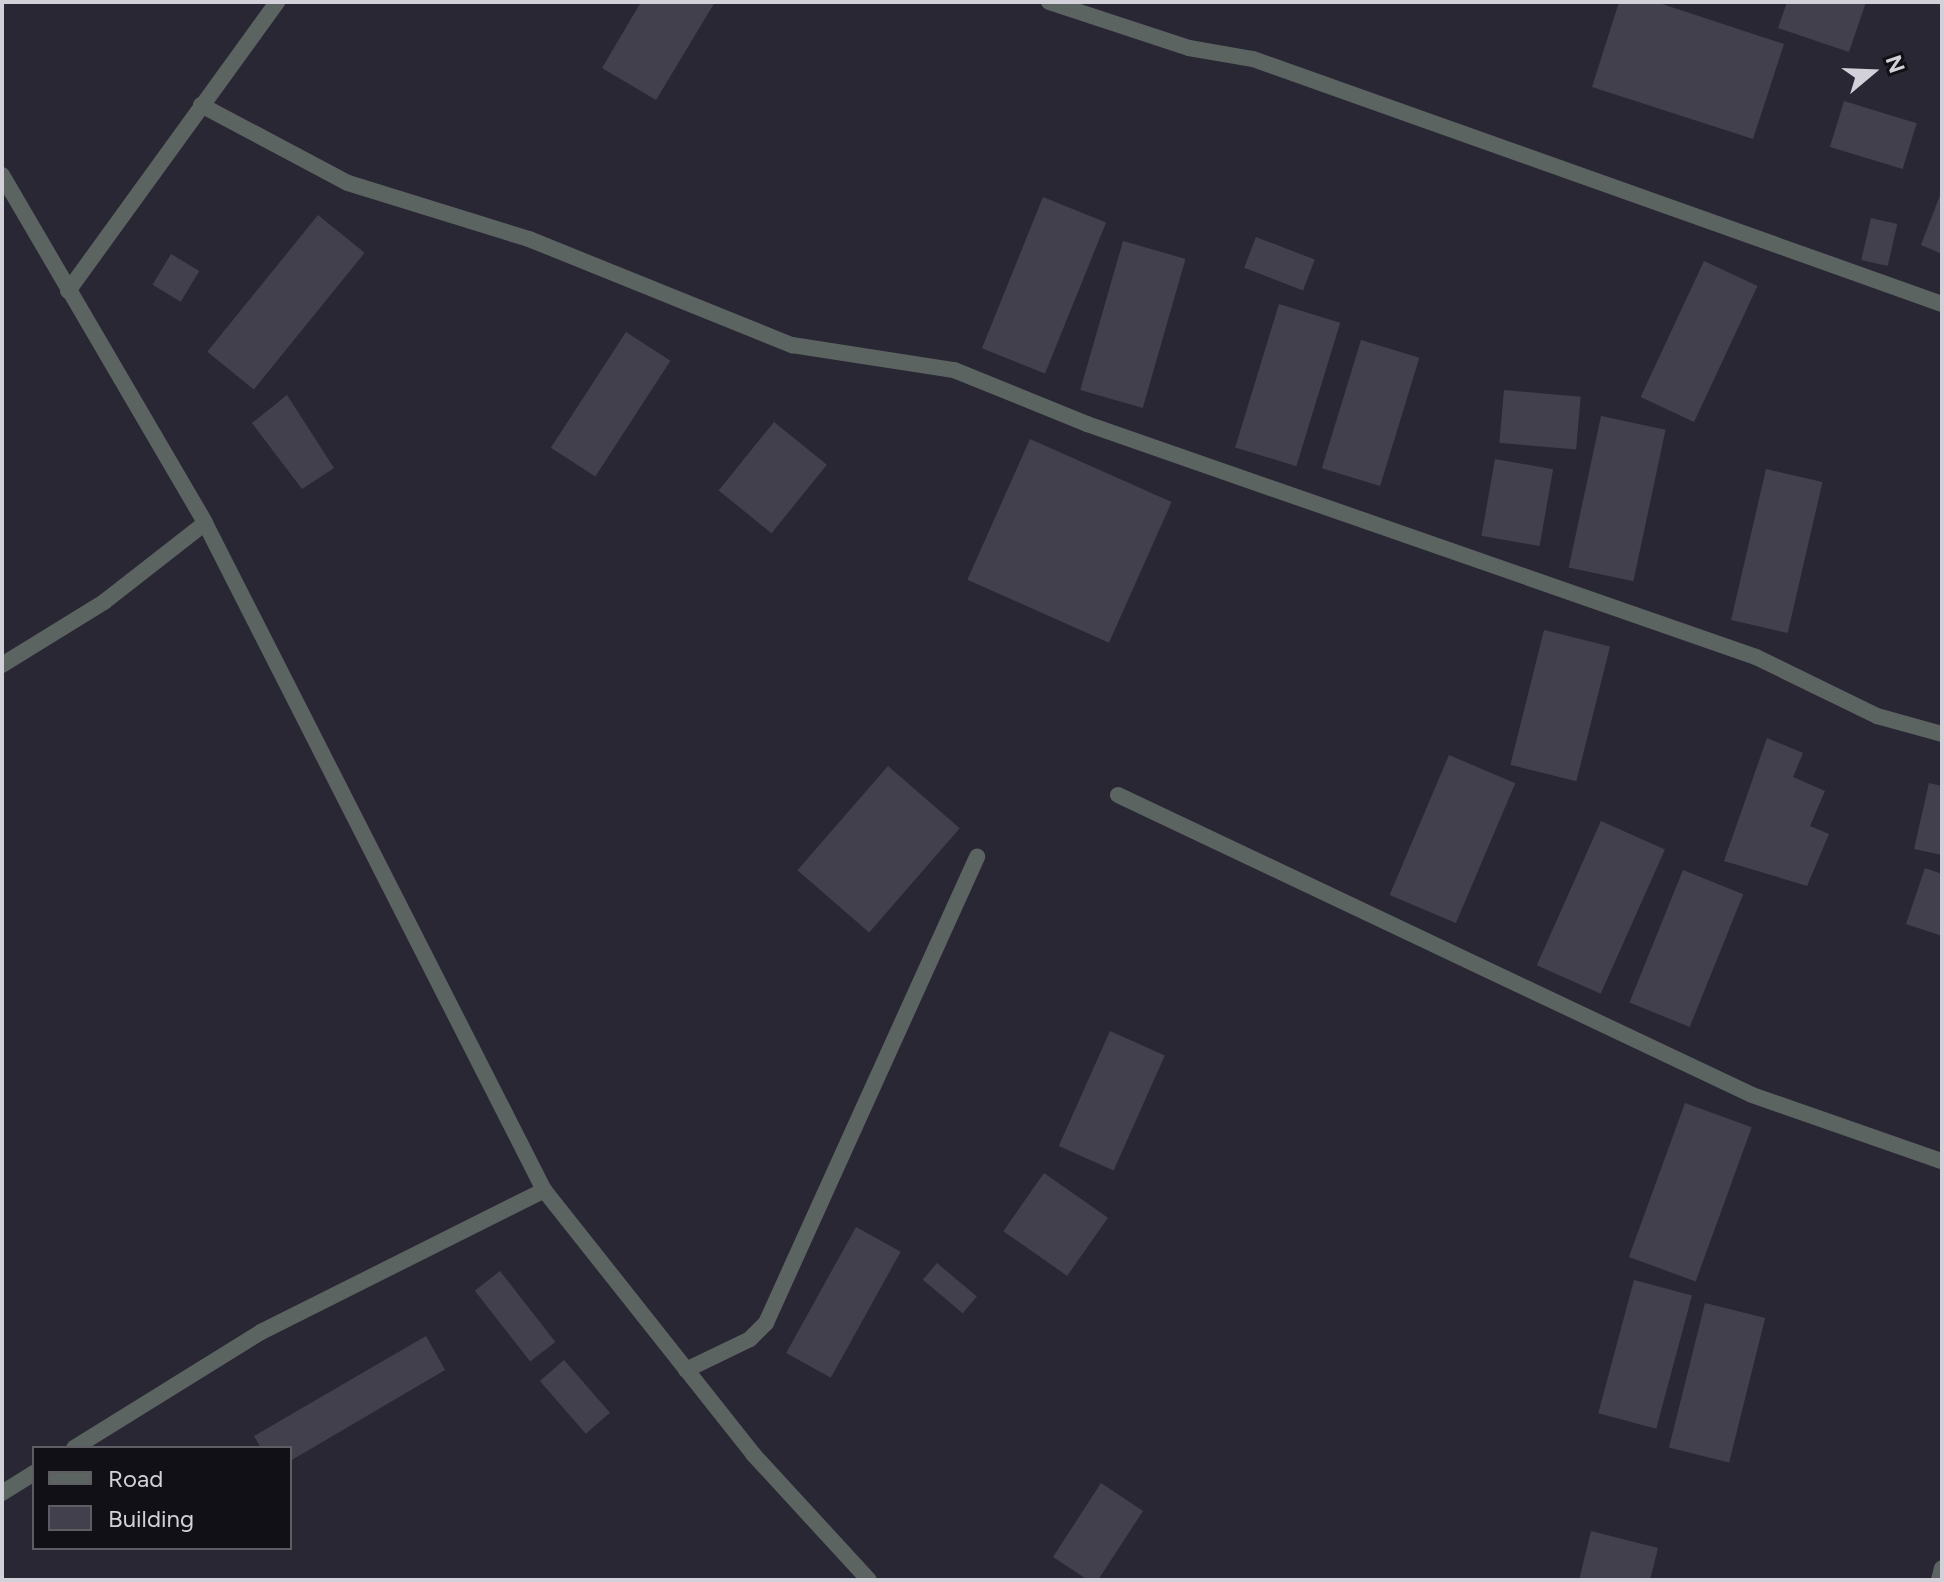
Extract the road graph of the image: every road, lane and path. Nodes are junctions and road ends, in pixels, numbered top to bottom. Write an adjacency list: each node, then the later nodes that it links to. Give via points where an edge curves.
1 (277, 2): 3 (street)
2 (1049, 2): 6 (street, via 1189,48 1253,59)
3 (201, 105): 5 (street); 9 (street, via 348,183 529,239 792,345 954,370 1087,424 1756,657 1877,716)
4 (2, 175): 5 (street)
5 (68, 291): 7 (street)
6 (1942, 304)
7 (205, 523): 8 (street, via 104,602); 13 (street)
8 (2, 665)
9 (1942, 734)
10 (1118, 795): 12 (street, via 1752,1095)
11 (977, 857): 14 (street, via 766,1323 750,1339)
12 (1942, 1161)
13 (544, 1190): 14 (street); 15 (street, via 261,1332)
14 (686, 1370): 19 (street)
15 (77, 1446)
16 (32, 1474): 17 (street)
17 (2, 1493)
18 (1942, 1568): 20 (street)
19 (869, 1580)
20 (1939, 1580)

